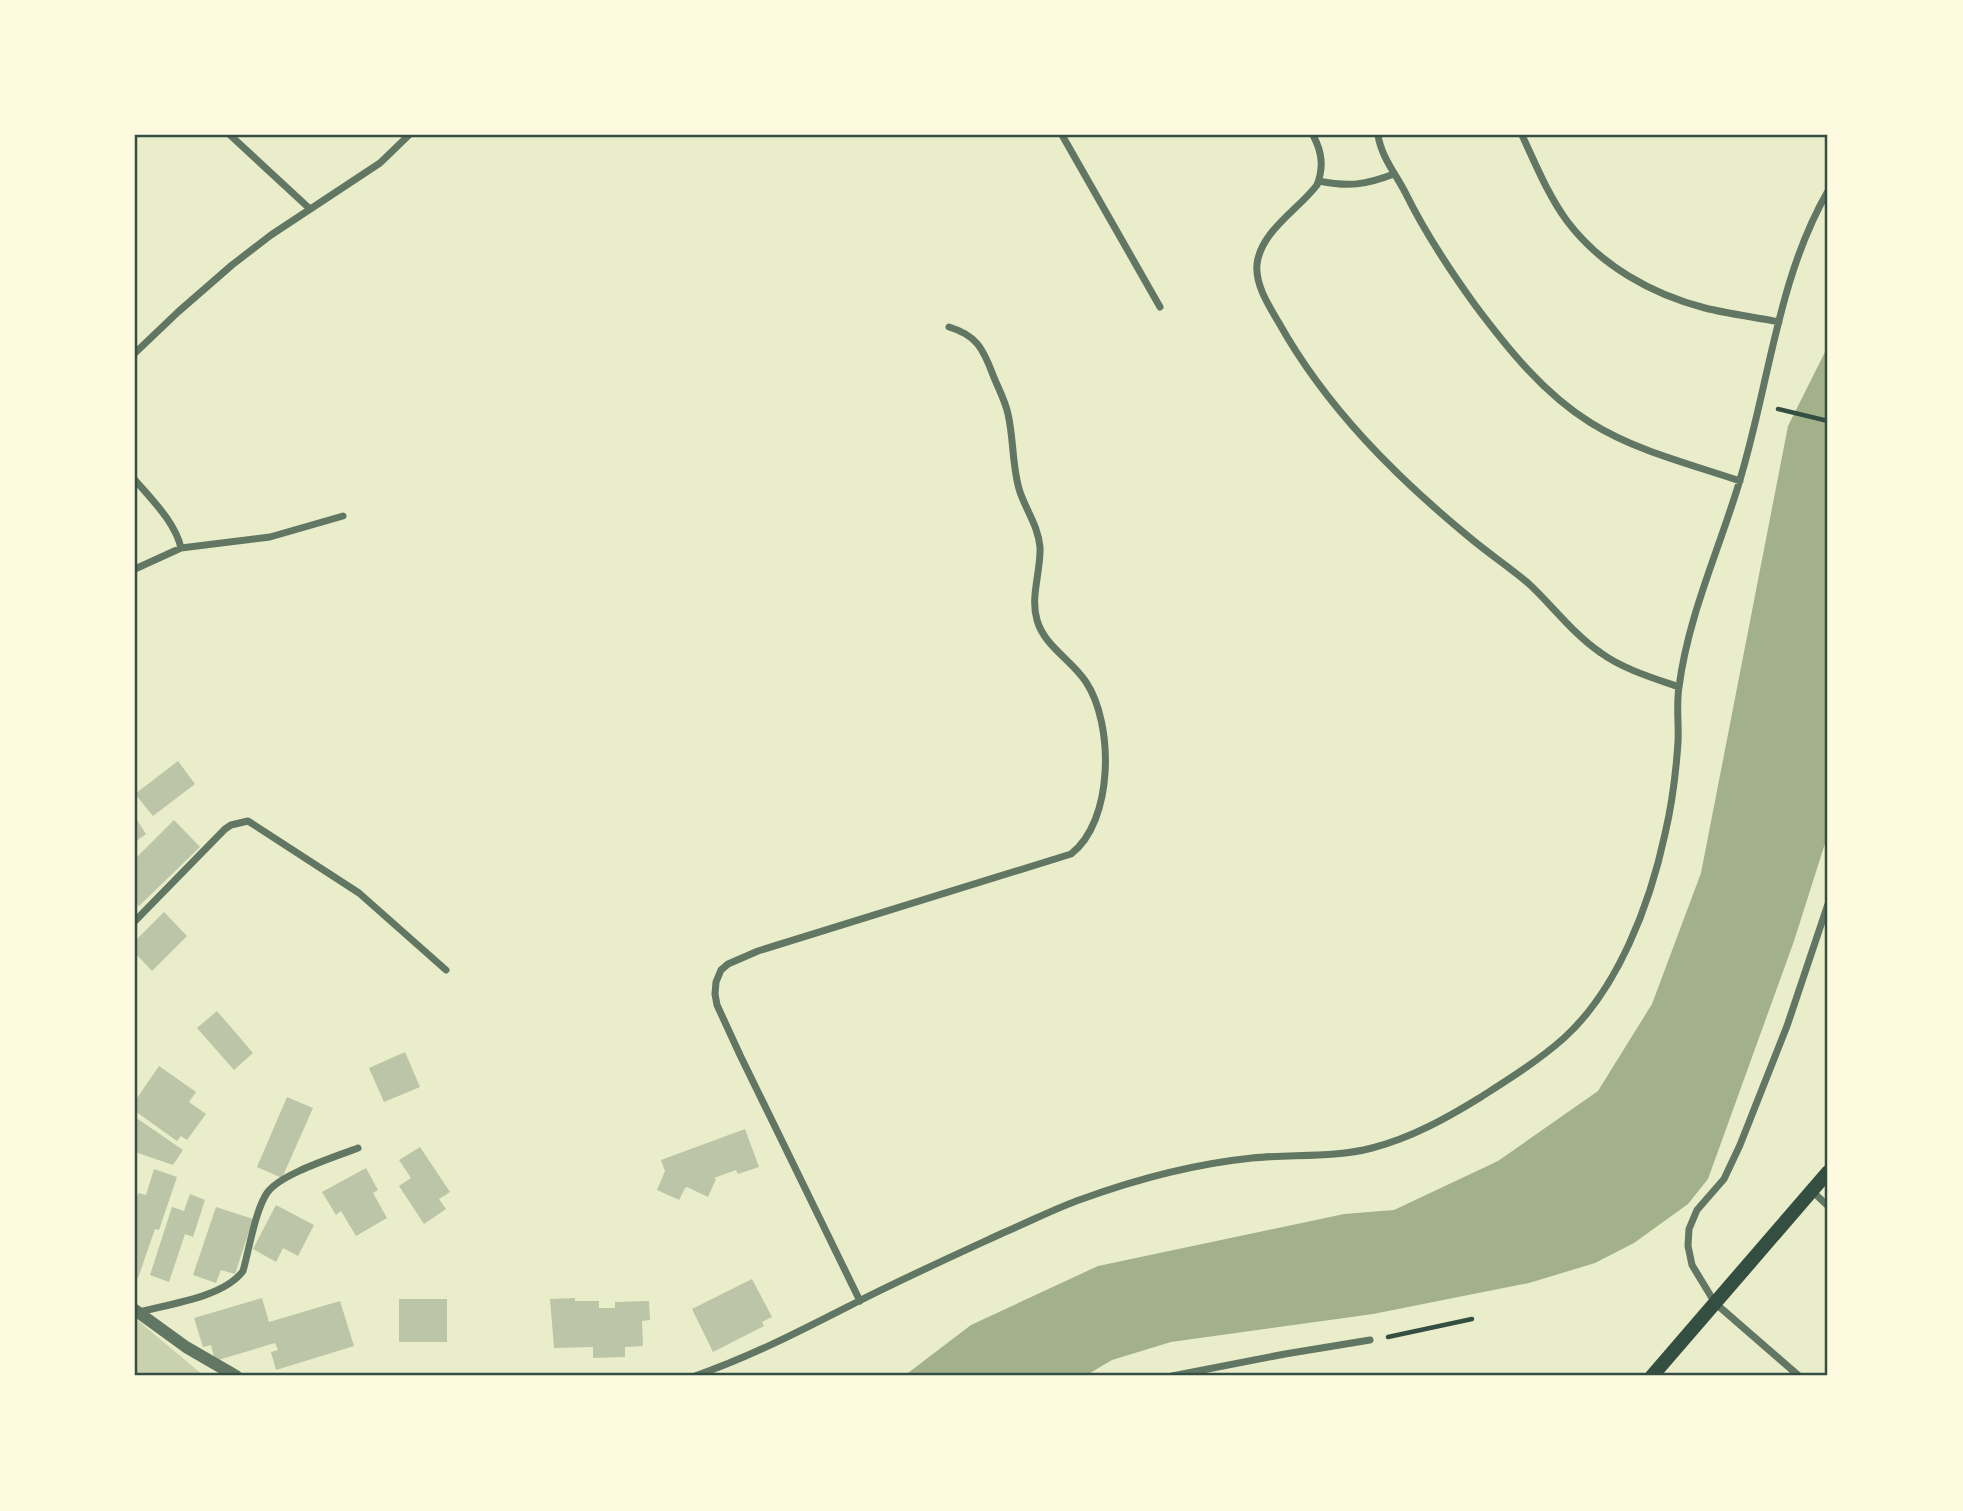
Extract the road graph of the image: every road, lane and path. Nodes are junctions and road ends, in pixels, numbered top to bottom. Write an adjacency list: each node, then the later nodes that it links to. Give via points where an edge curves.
1 (230, 135): 10 (street)
2 (409, 135): 10 (street, via 380,163)
3 (1062, 135): 11 (street)
4 (1313, 135): 8 (street, via 1321,155)
5 (1378, 135): 7 (street)
6 (1522, 135): 12 (street, via 1565,218 1611,266 1678,299)
7 (1394, 174): 8 (street, via 1360,185); 18 (street, via 1432,244 1486,320 1567,407 1613,436)
8 (1319, 181): 22 (street, via 1269,236 1257,265 1269,305 1314,381 1399,474 1529,584 1601,653)
9 (1828, 191): 12 (street, via 1790,281)
10 (310, 209): 14 (street, via 232,265)
11 (1160, 307)
12 (1780, 322): 18 (street)
13 (949, 327): 30 (street, via 977,341 1004,398 1020,492 1039,536 1036,620 1045,638 1092,691 1099,709 1107,770 1087,838 1071,854 758,951 721,970 716,982 717,1005)
14 (135, 353)
15 (1782, 411): 16 (path)
16 (1828, 421)
17 (135, 480): 20 (street, via 169,522)
18 (1740, 481): 22 (street, via 1695,616)
19 (343, 516): 20 (street, via 270,537)
20 (181, 548): 21 (street)
21 (135, 569)
22 (1679, 687): 30 (street, via 1672,797 1638,922 1602,993 1565,1037 1540,1058 1404,1138 1371,1149 1231,1160 1144,1178 1068,1205)
23 (1828, 904): 31 (street, via 1787,1026 1740,1144 1724,1179 1697,1210 1689,1229 1692,1265)
24 (135, 921): 25 (street, via 225,829 247,821 359,893)
25 (446, 970)
26 (358, 1148): 32 (street, via 273,1186 262,1203 243,1271 230,1285)
27 (1828, 1172): 28 (main road)
28 (1812, 1191): 29 (street); 31 (main road)
29 (1828, 1206)
30 (860, 1301): 36 (street, via 783,1340)
31 (1715, 1303): 38 (main road); 39 (street)
32 (137, 1311): 35 (street)
33 (1472, 1318): 34 (path)
34 (1370, 1340): 37 (street)
35 (236, 1376)
36 (695, 1376)
37 (1172, 1376)
38 (1652, 1376)
39 (1799, 1376)

